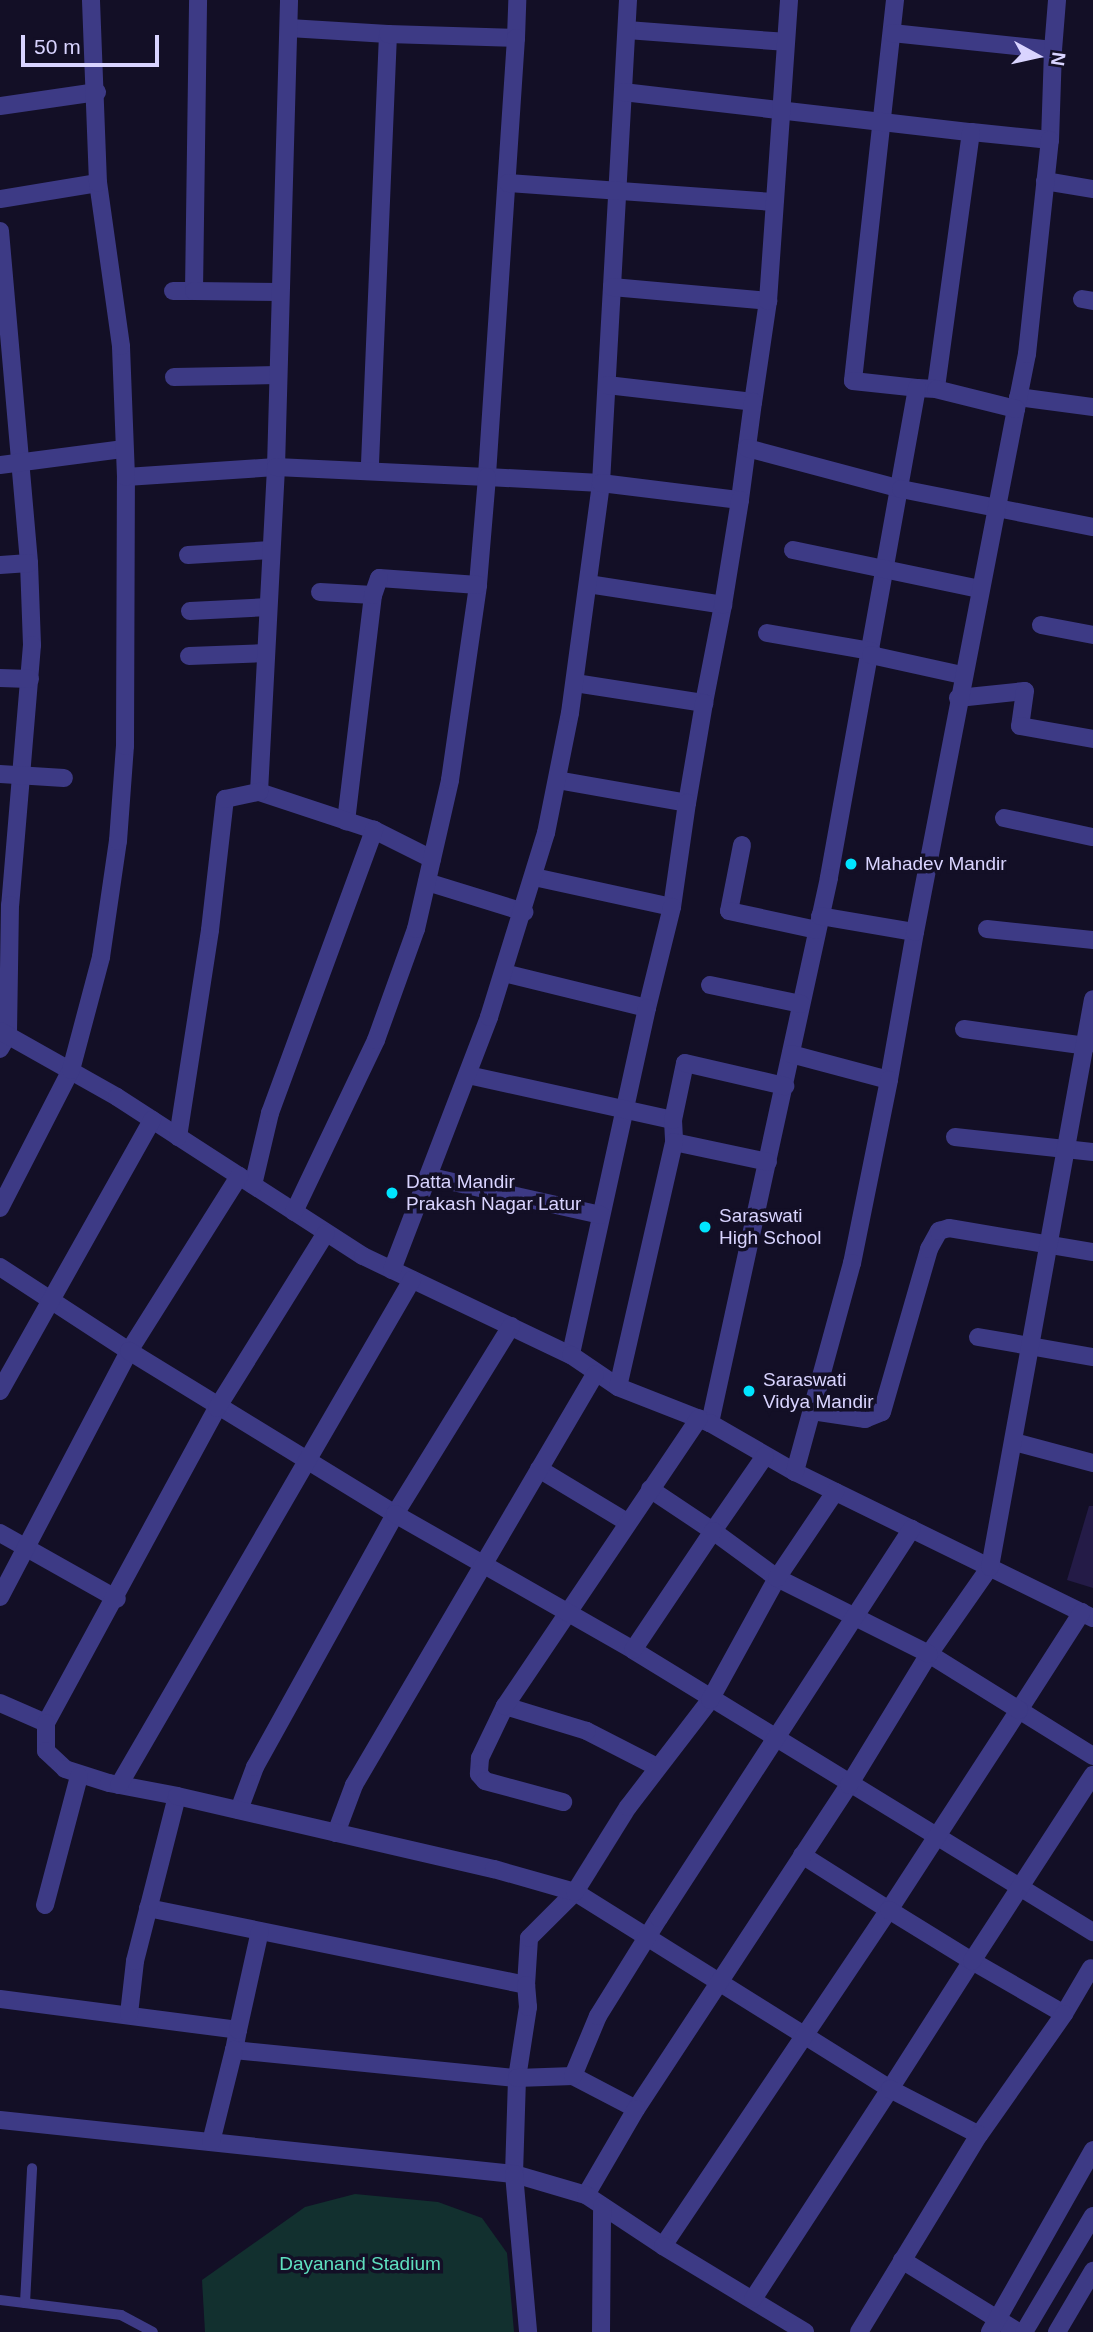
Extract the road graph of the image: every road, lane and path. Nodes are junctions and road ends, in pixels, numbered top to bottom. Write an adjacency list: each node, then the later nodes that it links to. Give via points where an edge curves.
1 (91, 0): 16 (street)
2 (198, 0): 33 (street)
3 (289, 0): 9 (street)
4 (517, 0): 13 (street)
5 (628, 0): 10 (street)
6 (789, 0): 14 (street)
7 (895, 0): 11 (street)
8 (1058, 0): 15 (street)
9 (289, 28): 12 (street); 34 (street)
10 (626, 30): 14 (street); 17 (street)
11 (892, 33): 15 (street); 20 (street)
12 (388, 34): 13 (street); 48 (street)
13 (516, 38): 25 (street)
14 (785, 42): 19 (street)
15 (1053, 50): 22 (street)
16 (97, 92): 18 (street); 24 (street)
17 (623, 92): 19 (street); 27 (street)
18 (0, 106)
19 (780, 110): 20 (street); 29 (street)
20 (884, 121): 21 (street); 39 (street, via 853,381)
21 (971, 132): 22 (street); 39 (street)
22 (1049, 140): 23 (street)
23 (1045, 181): 26 (street); 41 (street)
24 (98, 183): 28 (street); 44 (street, via 121,346)
25 (508, 183): 27 (street); 50 (street)
26 (1093, 189)
27 (618, 192): 29 (street); 31 (street)
28 (0, 200)
29 (774, 202): 35 (street)
30 (0, 231): 45 (street)
31 (612, 287): 35 (street); 38 (street)
32 (173, 291): 33 (street)
33 (194, 291): 34 (street)
34 (280, 292): 36 (street)
35 (768, 301): 40 (street)
36 (277, 375): 37 (street); 47 (street)
37 (174, 377)
38 (607, 385): 40 (street); 51 (street)
39 (927, 388): 41 (street); 52 (street)
40 (753, 402): 43 (street)
41 (1017, 403): 42 (street); 54 (street)
42 (1093, 407)
43 (747, 448): 52 (street); 53 (street)
44 (124, 449): 45 (street); 49 (street)
45 (20, 463): 46 (street); 59 (street)
46 (0, 466)
47 (276, 467): 48 (street); 49 (street); 56 (street)
48 (370, 469): 50 (street)
49 (126, 477): 112 (street, via 125,732 118,841 101,957)
50 (487, 477): 51 (street); 63 (street)
51 (601, 484): 53 (street); 62 (street)
52 (901, 489): 54 (street); 61 (street)
53 (740, 500): 67 (street)
54 (994, 507): 55 (street); 64 (street)
55 (1093, 527)
56 (271, 550): 58 (street); 68 (street)
57 (793, 550): 61 (street)
58 (188, 555)
59 (29, 563): 60 (street); 78 (street)
60 (0, 565)
61 (886, 570): 64 (street); 74 (street)
62 (588, 584): 67 (street); 79 (street)
63 (478, 585): 66 (street, via 379,578); 94 (street, via 450,780)
64 (979, 589): 76 (street)
65 (320, 592): 66 (street)
66 (373, 595): 90 (street)
67 (723, 605): 81 (street)
68 (268, 607): 69 (street); 73 (street)
69 (190, 611)
70 (1041, 625): 72 (street)
71 (767, 633): 74 (street)
72 (1093, 635)
73 (265, 653): 75 (street); 87 (street)
74 (871, 653): 76 (street); 99 (street)
75 (189, 656)
76 (962, 676): 80 (street)
77 (0, 678): 78 (street)
78 (30, 679): 84 (street)
79 (575, 683): 81 (street); 86 (street)
80 (958, 698): 82 (street, via 1025,691 1020,726); 101 (street)
81 (704, 704): 88 (street)
82 (1093, 738)
83 (0, 774): 84 (street)
84 (23, 775): 85 (street); 109 (street)
85 (64, 778)
86 (557, 780): 88 (street); 95 (street)
87 (259, 792): 90 (street); 119 (street, via 225,799)
88 (687, 803): 97 (street)
89 (1004, 818): 92 (street)
90 (346, 821): 91 (street)
91 (374, 830): 94 (street); 126 (street)
92 (1093, 837)
93 (742, 845): 99 (street, via 729,911)
94 (432, 859): 96 (street)
95 (534, 877): 97 (street); 98 (street)
96 (427, 882): 98 (street); 128 (street, via 416,929 376,1040)
97 (671, 908): 107 (street)
98 (524, 912): 103 (street)
99 (819, 923): 101 (street); 106 (street)
100 (986, 929): 102 (street)
101 (915, 932): 114 (street)
102 (1093, 940)
103 (504, 974): 107 (street); 113 (street)
104 (710, 985): 106 (street)
105 (1093, 999): 111 (street)
106 (801, 1004): 110 (street)
107 (647, 1008): 116 (street)
108 (964, 1029): 111 (street)
109 (3, 1038): 112 (street)
110 (791, 1054): 114 (street); 115 (street)
111 (1087, 1058): 122 (street)
112 (71, 1070): 117 (street); 127 (street)
113 (468, 1075): 116 (street); 125 (street)
114 (889, 1080): 147 (street, via 852,1263)
115 (785, 1086): 118 (street, via 685,1063); 124 (street)
116 (622, 1110): 118 (street); 129 (street)
117 (152, 1120): 119 (street); 136 (street)
118 (674, 1120): 121 (street)
119 (178, 1137): 126 (street)
120 (955, 1137): 122 (street)
121 (674, 1142): 124 (street); 144 (street)
122 (1068, 1147): 123 (street); 131 (street)
123 (1093, 1152)
124 (768, 1162): 148 (street)
125 (431, 1177): 129 (street); 134 (street)
126 (246, 1181): 128 (street); 140 (street)
127 (0, 1208)
128 (294, 1212): 130 (street)
129 (601, 1215): 141 (street)
130 (326, 1233): 134 (street); 146 (street)
131 (1049, 1243): 132 (street); 139 (street); 147 (street, via 949,1228 939,1231 929,1249 882,1412 865,1419)
132 (1093, 1252)
133 (0, 1267): 136 (street)
134 (392, 1270): 135 (street)
135 (412, 1280): 137 (street); 151 (street)
136 (51, 1299): 140 (street); 145 (street)
137 (512, 1326): 141 (street); 157 (street)
138 (978, 1337): 139 (street)
139 (1031, 1343): 142 (street); 149 (street)
140 (129, 1351): 146 (street); 162 (street)
141 (570, 1355): 143 (street)
142 (1093, 1357)
143 (595, 1374): 144 (street); 153 (street)
144 (618, 1387): 148 (street)
145 (0, 1391)
146 (217, 1408): 151 (street); 167 (street)
147 (812, 1411): 154 (street)
148 (704, 1420): 150 (street); 155 (street)
149 (1014, 1441): 152 (street); 164 (street)
150 (765, 1456): 154 (street); 160 (street)
151 (306, 1462): 157 (street); 183 (street)
152 (1093, 1464)
153 (538, 1469): 158 (street); 163 (street)
154 (795, 1472): 156 (street)
155 (650, 1489): 158 (street); 160 (street)
156 (835, 1492): 159 (street); 165 (street)
157 (395, 1514): 163 (street); 187 (street, via 255,1767)
158 (628, 1522): 168 (street)
159 (912, 1529): 164 (street); 170 (street)
160 (713, 1531): 165 (street); 171 (street)
161 (0, 1533): 162 (street)
162 (28, 1548): 166 (street); 167 (street)
163 (484, 1564): 168 (street); 188 (street, via 354,1785)
164 (990, 1567): 169 (street); 172 (street)
165 (778, 1578): 170 (street); 173 (street)
166 (0, 1597)
167 (117, 1599): 177 (street)
168 (566, 1612): 171 (street); 175 (street)
169 (1088, 1615): 176 (street)
170 (854, 1617): 172 (street); 178 (street)
171 (633, 1650): 173 (street)
172 (929, 1654): 176 (street); 184 (street)
173 (710, 1700): 178 (street); 180 (street)
174 (0, 1703): 177 (street)
175 (505, 1706): 180 (street, via 587,1731); 186 (street, via 480,1758 479,1774 485,1781)
176 (1019, 1710): 179 (street); 189 (street)
177 (46, 1723): 182 (street, via 46,1751)
178 (775, 1740): 184 (street); 198 (street)
179 (1093, 1756)
180 (657, 1767): 192 (street)
181 (1093, 1775): 191 (street)
182 (79, 1776): 183 (street); 193 (street)
183 (119, 1785): 185 (street)
184 (849, 1785): 189 (street); 190 (street)
185 (177, 1796): 187 (street); 194 (street)
186 (564, 1802)
187 (239, 1810): 188 (street)
188 (336, 1833): 192 (street)
189 (936, 1839): 191 (street); 195 (street)
190 (802, 1855): 195 (street); 201 (street)
191 (1021, 1889): 197 (street); 199 (street)
192 (576, 1892): 198 (street); 202 (street, via 529,1938)
193 (45, 1905)
194 (148, 1908): 196 (street); 204 (street)
195 (889, 1910): 199 (street); 207 (street)
196 (260, 1931): 202 (street); 206 (street)
197 (1093, 1932)
198 (648, 1937): 201 (street); 209 (street, via 598,2016)
199 (972, 1961): 205 (street); 211 (street)
200 (1092, 1967): 205 (street)
201 (720, 1981): 207 (street); 212 (street)
202 (526, 1985): 210 (street, via 528,2007)
203 (0, 1999): 204 (street)
204 (129, 2014): 206 (street)
205 (1064, 2014): 214 (street)
206 (238, 2030): 208 (street)
207 (807, 2036): 211 (street); 222 (street)
208 (234, 2050): 210 (street); 215 (street)
209 (573, 2076): 210 (street); 212 (street)
210 (517, 2078): 218 (street)
211 (890, 2089): 214 (street); 225 (street)
212 (636, 2109): 219 (street)
213 (0, 2120): 215 (street)
214 (979, 2134): 223 (street)
215 (211, 2142): 218 (street)
216 (1093, 2150): 228 (street)
217 (32, 2168): 227 (lane)
218 (514, 2174): 219 (street); 230 (street)
219 (586, 2195): 220 (street)
220 (602, 2206): 222 (street); 231 (street)
221 (1093, 2216): 235 (street)
222 (663, 2246): 225 (street)
223 (902, 2260): 228 (street); 233 (street)
224 (1093, 2271): 236 (street)
225 (753, 2299): 232 (street)
226 (0, 2300): 227 (lane)
227 (25, 2302): 229 (lane, via 121,2315)
228 (995, 2325): 234 (street)
229 (153, 2332)
230 (528, 2332)
231 (601, 2332)
232 (805, 2332)
233 (859, 2332)
234 (1018, 2332)
235 (1024, 2332)
236 (1057, 2332)

